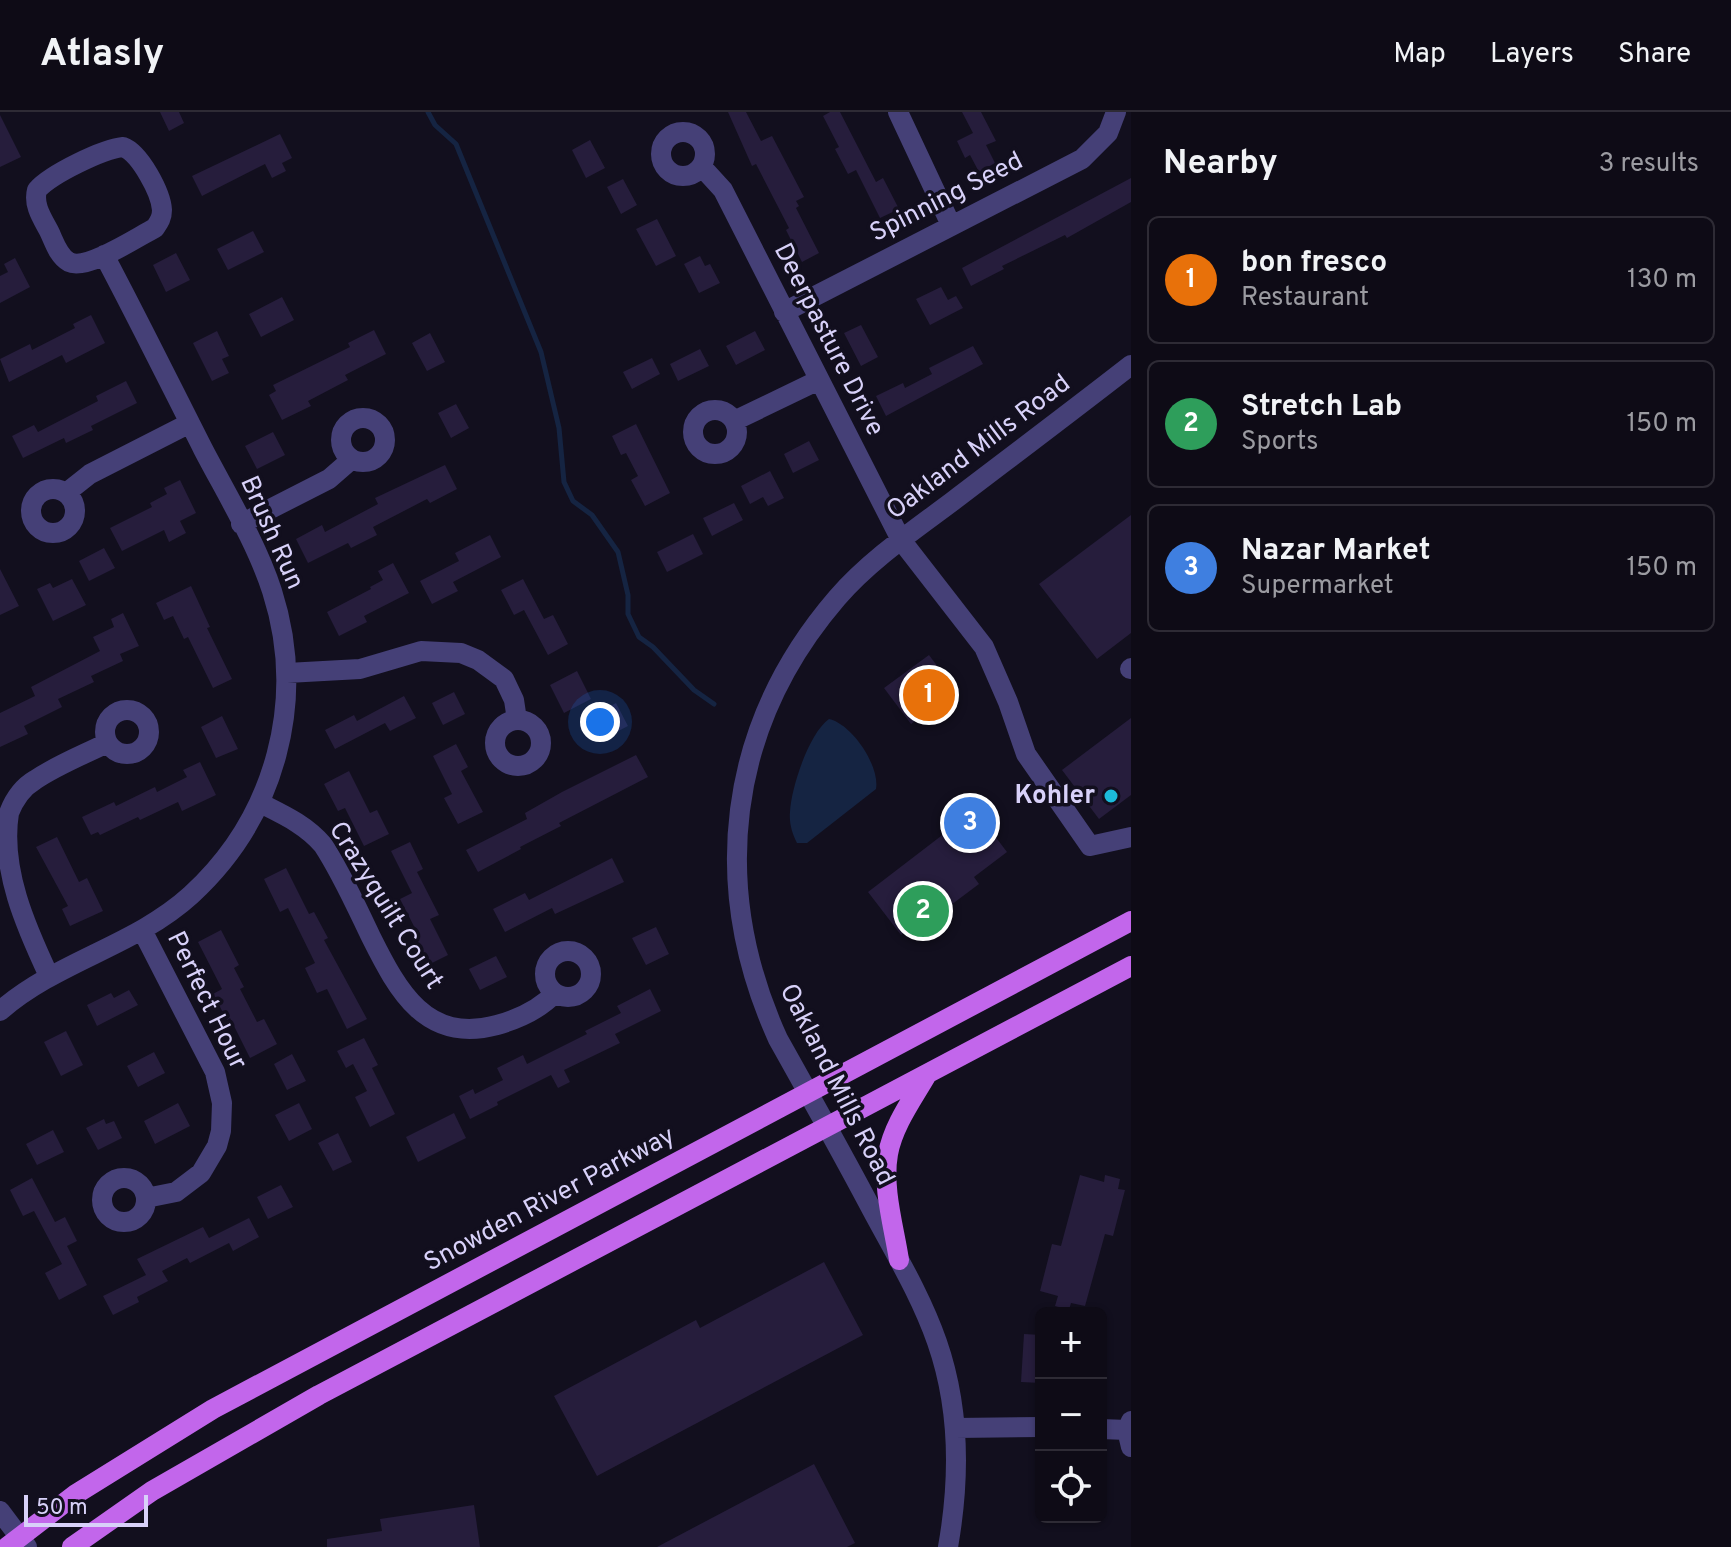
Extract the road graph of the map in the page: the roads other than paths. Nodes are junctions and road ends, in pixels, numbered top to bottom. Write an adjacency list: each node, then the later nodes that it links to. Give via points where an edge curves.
1 (898, 112): 4 (street)
2 (1116, 112): 4 (street, Spinning Seed, via 1108,133 1082,159)
3 (702, 167): 6 (street, Deerpasture Drive, via 723,190)
4 (951, 225): 6 (street, Spinning Seed)
5 (104, 255): 5 (street, via 84,264 67,261 35,198 44,182 123,147 140,158 162,213 155,228); 10 (street, Brush Run)
6 (784, 312): 8 (street, Deerpasture Drive)
7 (1131, 365): 14 (street, Oakland Mills Road)
8 (819, 380): 9 (street); 14 (street, Deerpasture Drive)
9 (734, 421)
10 (190, 423): 12 (street, via 90,474); 13 (street, Brush Run)
11 (352, 459): 13 (street, via 329,479)
12 (66, 493)
13 (241, 524): 15 (street, Brush Run, via 271,589)
14 (901, 540): 19 (street, Deerpasture Drive, via 984,647 1026,754 1090,846); 29 (street, Oakland Mills Road, via 837,598 794,657 762,721 743,796 737,880 749,966 778,1039)
15 (287, 673): 16 (street, via 360,669 421,651 461,653 504,679); 18 (street, Brush Run, via 284,728)
16 (517, 720)
17 (107, 743): 23 (street, via 34,780 6,819 0,858 4,876)
18 (260, 803): 21 (street, Brush Run, via 228,855 191,895); 25 (street, Crazyquilt Court, via 298,822 323,845 399,988 431,1019 458,1028 487,1027 546,1003)
19 (1131, 837)
20 (1131, 921): 29 (main road, Snowden River Parkway)
21 (142, 930): 23 (street, Brush Run); 31 (street, Perfect Hour, via 215,1072 222,1103 217,1146 201,1173 176,1192)
22 (1131, 966): 26 (main road)
23 (49, 976): 27 (street, Brush Run)
24 (1131, 982): 26 (main road)
25 (555, 993)
26 (1051, 1010): 28 (main road)
27 (0, 1011)
28 (926, 1076): 30 (main road); 32 (main road, via 888,1154)
29 (808, 1093): 30 (street, Oakland Mills Road); 38 (main road, Snowden River Parkway, via 213,1409 88,1487)
30 (827, 1126): 32 (street, Oakland Mills Road); 39 (main road, via 229,1444)
31 (146, 1198)
32 (899, 1260): 34 (street, Oakland Mills Road, via 937,1343)
33 (1035, 1427): 34 (street)
34 (955, 1428): 40 (street, Oakland Mills Road, via 956,1493)
35 (1107, 1430): 36 (street)
36 (1130, 1433)
37 (0, 1511): 38 (street)
38 (18, 1544)
39 (72, 1547)
40 (948, 1547)

